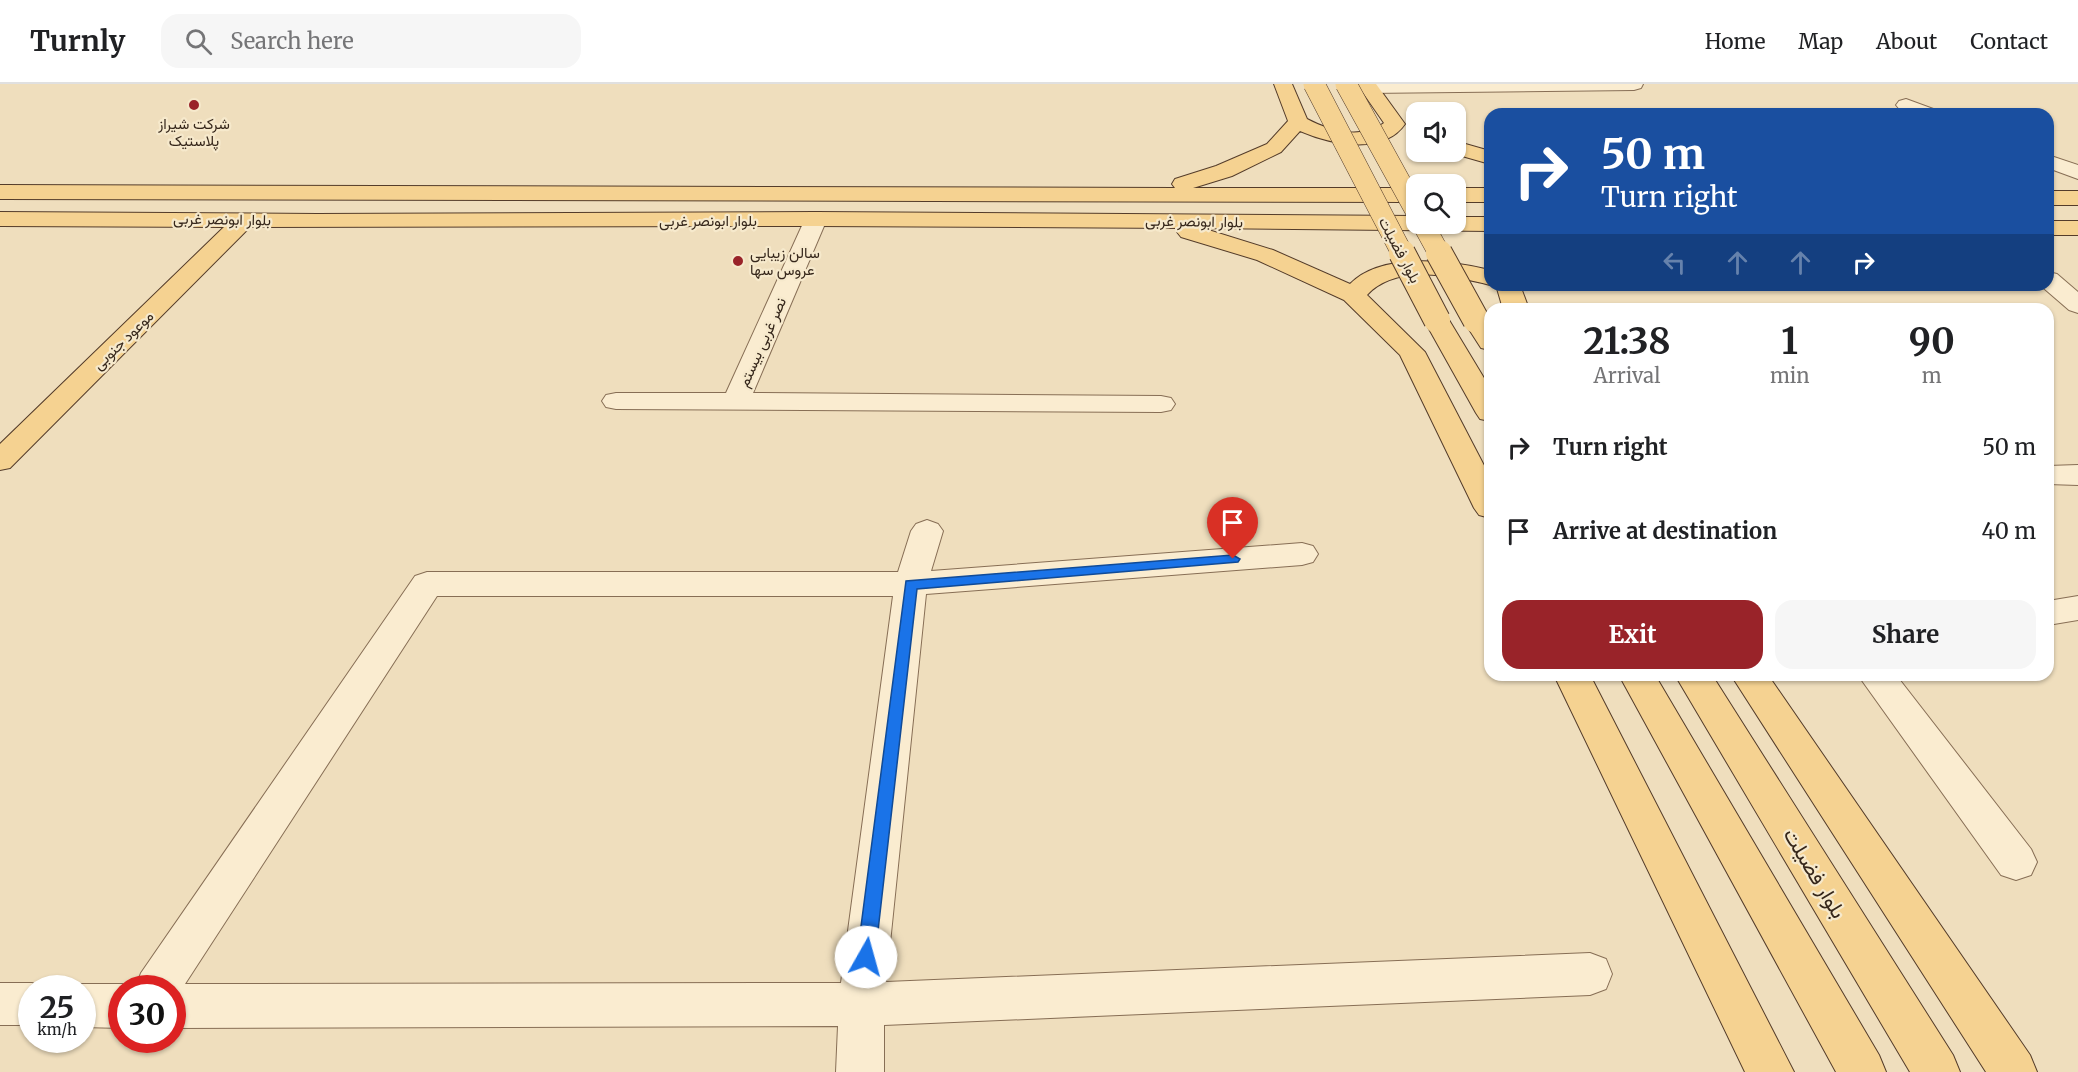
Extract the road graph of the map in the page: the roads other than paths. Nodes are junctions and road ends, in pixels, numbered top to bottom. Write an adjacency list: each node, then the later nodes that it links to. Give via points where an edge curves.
1 (1283, 84): 8 (main road)
2 (1314, 84): 38 (main road, بلوار فضیلت, bridge)
3 (1346, 84): 15 (main road, بلوار فضیلت, bridge)
4 (1634, 84): 5 (street)
5 (1367, 86): 9 (main road)
6 (1906, 105): 7 (street)
7 (1914, 108)
8 (1298, 122): 9 (main road, via 1324,134 1351,137 1376,135); 14 (main road, via 1274,148 1224,171)
9 (1395, 124): 10 (main road)
10 (1406, 128)
11 (1466, 150): 12 (main road)
12 (1484, 156)
13 (0, 192): 14 (main road, بلوار ابونصر غربی)
14 (1153, 193): 16 (main road, بلوار ابونصر غربی)
15 (1406, 193)
16 (1406, 195)
17 (1466, 195): 18 (main road)
18 (1484, 195)
19 (2054, 198): 20 (main road)
20 (2078, 198)
21 (0, 219): 22 (main road, بلوار ابونصر غربی)
22 (246, 219): 23 (main road, بلوار ابونصر غربی); 40 (main road, موعود جنوبی)
23 (816, 219): 24 (main road, بلوار ابونصر غربی); 36 (street, نصر غربی بیستم)
24 (1153, 221): 25 (main road, بلوار ابونصر غربی); 33 (main road, via 1265,255)
25 (1406, 223)
26 (1466, 224): 27 (main road)
27 (1484, 224)
28 (2054, 228): 29 (main road)
29 (2078, 228)
30 (1431, 234): 35 (main road, بلوار فضیلت, bridge)
31 (1484, 277): 33 (main road, via 1447,269 1416,269 1389,273 1367,282)
32 (2054, 284): 34 (street)
33 (1353, 295): 43 (main road, via 1412,352)
34 (2078, 305)
35 (1484, 331)
36 (737, 399): 37 (street); 39 (street)
37 (616, 400)
38 (1484, 403)
39 (1161, 404)
40 (0, 461)
41 (2054, 475): 42 (street)
42 (2078, 476)
43 (1484, 496)
44 (927, 531): 46 (street)
45 (1302, 554): 46 (street)
46 (911, 584): 56 (street, via 427,584); 59 (street)
47 (2078, 608): 48 (street)
48 (2054, 612)
49 (1575, 681): 62 (main road)
50 (1640, 681): 63 (main road)
51 (1697, 681): 64 (main road, بلوار فضیلت)
52 (1753, 681): 65 (main road)
53 (1880, 681): 54 (street)
54 (2016, 862)
55 (1590, 974): 59 (street)
56 (166, 975)
57 (0, 1004): 58 (street)
58 (18, 1004)
59 (861, 1004): 60 (street); 61 (street)
60 (186, 1006)
61 (860, 1072)
62 (1770, 1072)
63 (1862, 1072)
64 (1936, 1072)
65 (2013, 1072)

